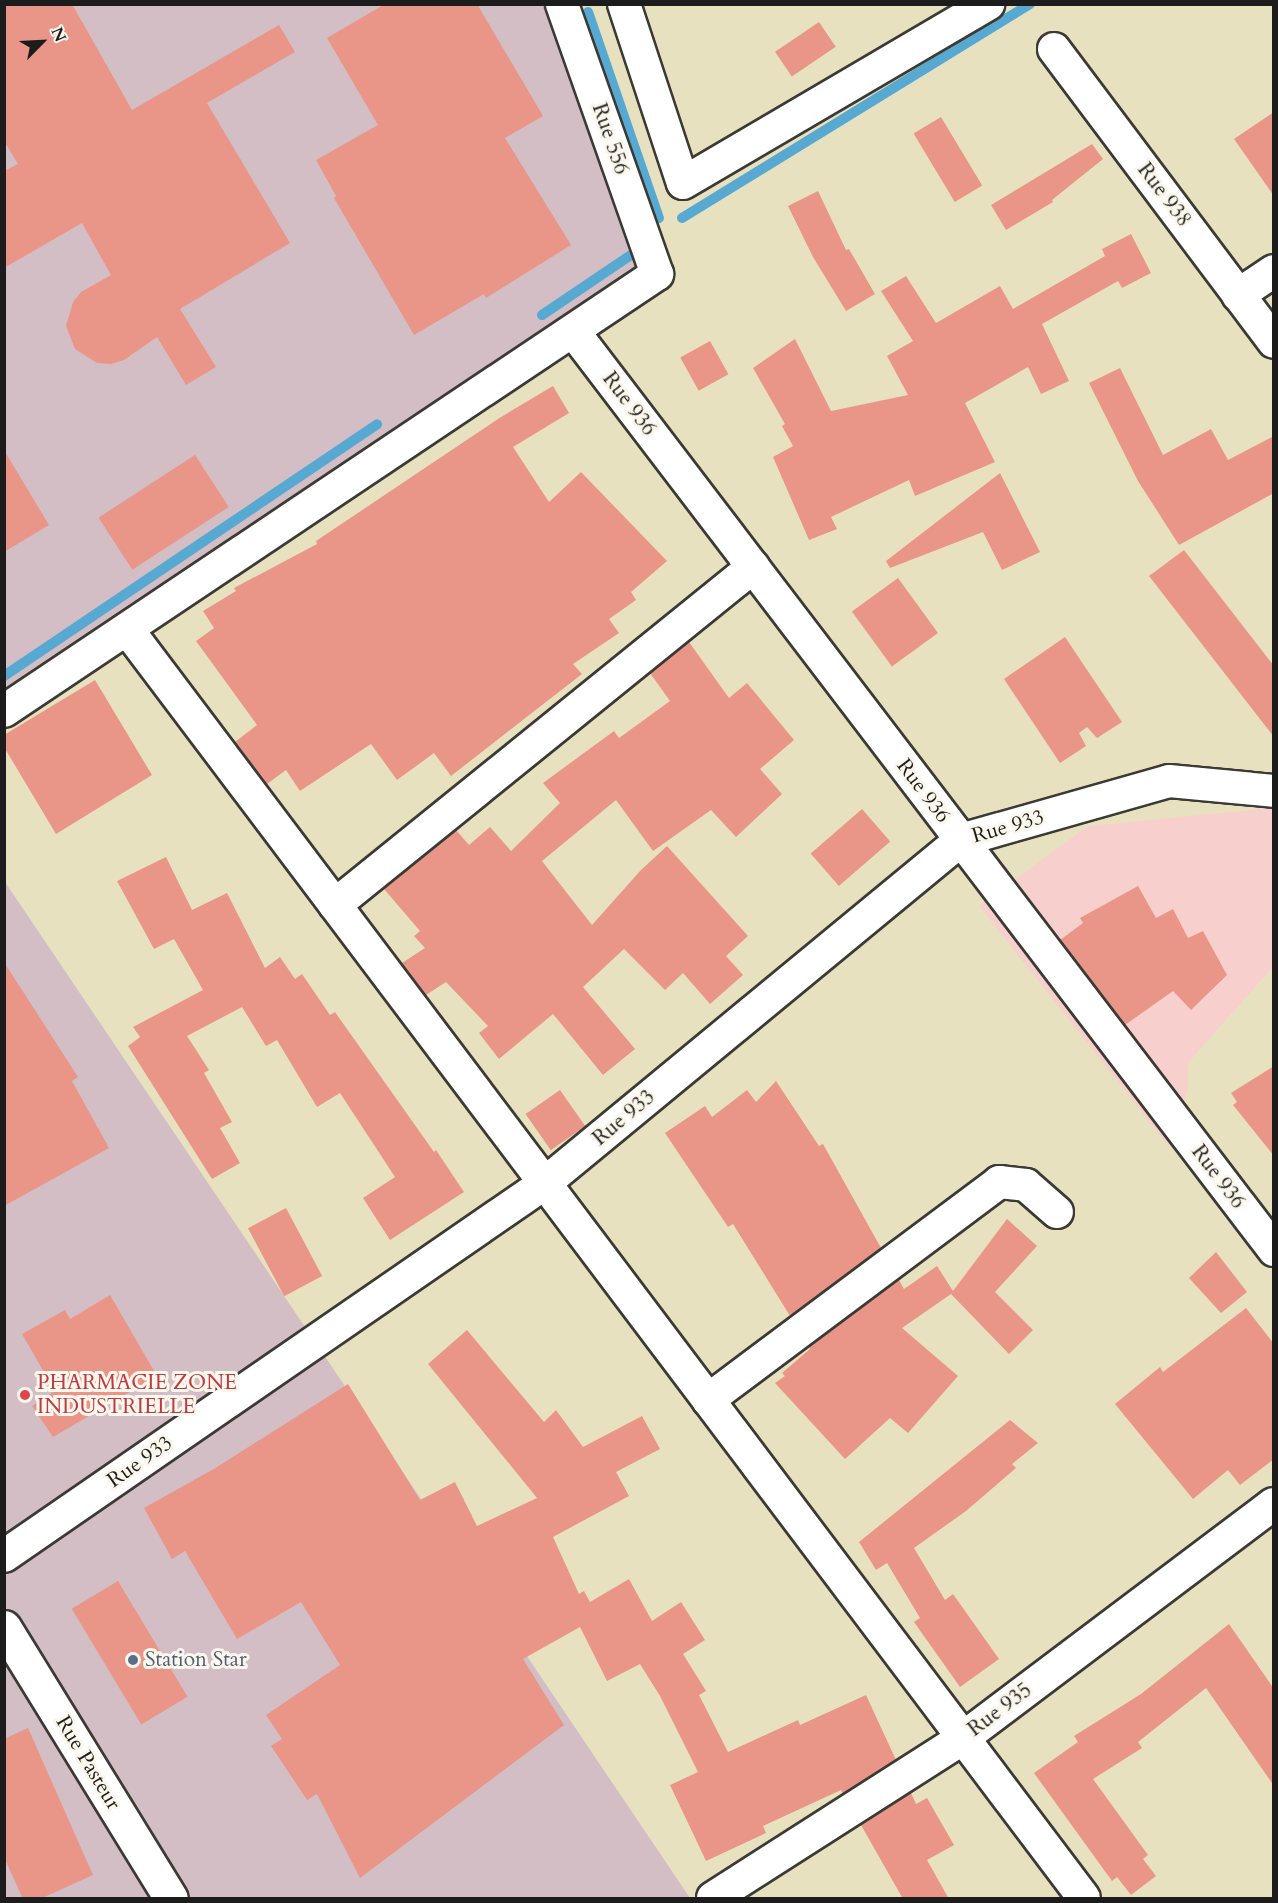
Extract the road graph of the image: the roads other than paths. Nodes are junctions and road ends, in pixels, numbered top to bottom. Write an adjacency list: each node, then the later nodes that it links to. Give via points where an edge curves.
1 (562, 4): 7 (street, Rue 556, via 657,274)
2 (624, 4): 3 (street, via 683,183)
3 (988, 4)
4 (1054, 49): 6 (street, Rue 938)
5 (1274, 271): 6 (street)
6 (1238, 295): 8 (street, Rue 938)
7 (573, 331): 9 (street, Rue 936); 10 (street)
8 (1274, 342)
9 (753, 567): 13 (street, Rue 936); 14 (street)
10 (127, 629): 11 (street); 14 (street)
11 (4, 711)
12 (1274, 791): 13 (street, Rue 933, via 1168,781)
13 (961, 840): 15 (street, Rue 933); 17 (street, Rue 936)
14 (335, 905): 15 (street)
15 (545, 1184): 18 (street); 20 (street, Rue 933)
16 (1057, 1212): 18 (street, via 1026,1185 999,1182)
17 (1274, 1250)
18 (708, 1400): 22 (street)
19 (1274, 1504): 22 (street, Rue 935)
20 (4, 1556)
21 (4, 1627): 23 (main road, Rue Pasteur)
22 (963, 1738): 24 (street, Rue 935); 25 (street)
23 (171, 1899)
24 (713, 1899)
25 (1084, 1899)

